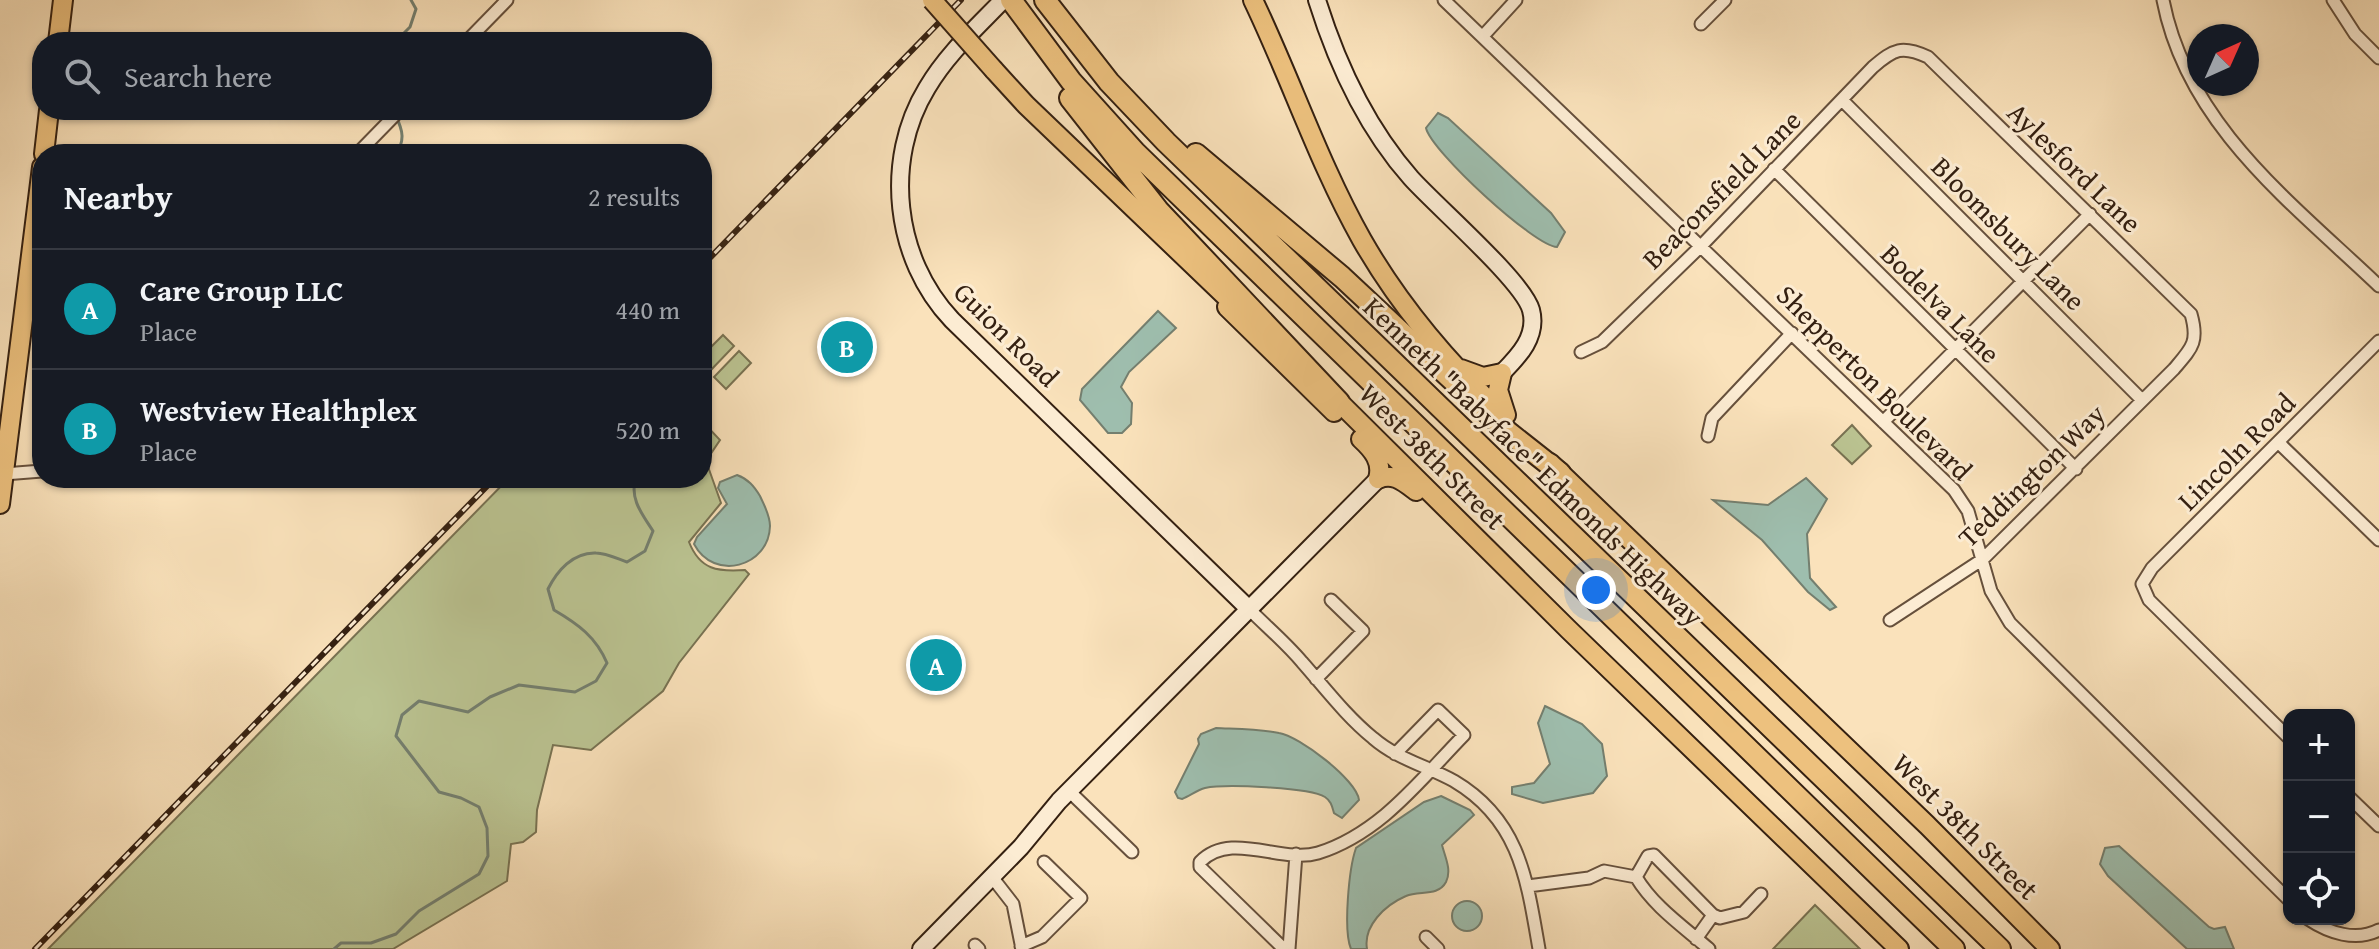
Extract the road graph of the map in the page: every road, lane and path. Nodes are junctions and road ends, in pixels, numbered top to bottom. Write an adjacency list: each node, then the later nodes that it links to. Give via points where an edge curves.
1 (63, 0): 15 (main road)
2 (507, 0): 16 (street)
3 (932, 0): 31 (main road, West 38th Street, bridge, via 1026,105)
4 (1003, 0): 57 (street, Guion Road, via 943,64 912,119 901,163 900,200 915,262 931,295 957,325)
5 (1011, 0): 17 (highway, Kenneth "Babyface" Edmonds Highway)
6 (1253, 0): 39 (main road, West 38th Street, via 1354,226 1403,303)
7 (1317, 0): 40 (street, via 1342,69 1383,141 1429,199 1528,302 1530,337)
8 (1444, 0): 18 (street, Shepperton Boulevard)
9 (1516, 0): 18 (street)
10 (1725, 0): 14 (street)
11 (2163, 0): 33 (street, via 2182,63 2219,127)
12 (2333, 0): 20 (street)
13 (1049, 6): 21 (highway, Kenneth "Babyface" Edmonds Highway)
14 (1701, 24)
15 (59, 32)
16 (476, 32)
17 (1032, 32): 42 (highway, via 1062,88 1152,203); 86 (highway, Kenneth "Babyface" Edmonds Highway, via 1135,152)
18 (1483, 36): 30 (street, Shepperton Boulevard)
19 (1891, 52): 22 (street, Beaconsfield Lane); 28 (street, Aylesford Lane, via 1911,49 1928,57)
20 (2379, 58)
21 (1109, 82): 50 (highway, via 1342,277 1508,432); 87 (highway, Kenneth "Babyface" Edmonds Highway)
22 (1842, 100): 27 (street, Beaconsfield Lane); 32 (street, Bloomsbury Lane)
23 (48, 120): 25 (main road)
24 (390, 120): 26 (street)
25 (45, 144)
26 (367, 144)
27 (1774, 169): 30 (street, Beaconsfield Lane); 37 (street, Bodelva Lane)
28 (2090, 214): 32 (street); 36 (street, Aylesford Lane, via 2191,314 2196,330)
29 (32, 244): 49 (main road)
30 (1702, 245): 34 (street, Shepperton Boulevard); 38 (street, Beaconsfield Lane, via 1602,342)
31 (1188, 260): 42 (main road, West 38th Street); 51 (main road, via 1228,309 1370,447 1379,463)
32 (2023, 280): 37 (street); 41 (street, Bloomsbury Lane)
33 (2379, 286)
34 (1792, 333): 44 (street, Shepperton Boulevard); 45 (street, via 1712,418)
35 (2379, 341): 46 (street, Lincoln Road)
36 (2192, 348): 41 (street, Teddington Way)
37 (1953, 350): 44 (street); 47 (street, Bodelva Lane)
38 (1581, 352)
39 (1455, 366): 40 (main road, via 1480,377); 43 (main road, West 38th Street)
40 (1502, 373): 43 (main road, via 1498,390)
41 (2142, 400): 47 (street, Teddington Way)
42 (1339, 402): 53 (main road, West 38th Street)
43 (1507, 418): 50 (main road, West 38th Street)
44 (1883, 422): 55 (street, Shepperton Boulevard, via 1954,490 1968,511)
45 (1708, 436)
46 (2279, 443): 54 (street); 60 (street, Lincoln Road, via 2142,584 2149,600)
47 (2076, 469): 55 (street, Teddington Way)
48 (32, 472): 49 (street)
49 (2, 473): 52 (main road)
50 (1560, 473): 88 (main road, West 38th Street)
51 (1378, 479): 53 (main road, via 1406,483); 57 (street)
52 (0, 504)
53 (1466, 529): 85 (main road, West 38th Street)
54 (2379, 540)
55 (1983, 559): 58 (street, Teddington Way); 73 (street, Shepperton Boulevard, via 1991,591 2010,623)
56 (1331, 600): 59 (street, via 1363,631)
57 (1250, 610): 59 (street); 63 (street)
58 (1890, 620)
59 (1316, 679): 61 (street, via 1357,725)
60 (2283, 732)
61 (1395, 754): 62 (street); 62 (street, via 1438,710 1464,735)
62 (1429, 771): 67 (street, via 1362,832 1316,853); 71 (street, via 1465,788 1500,822 1520,857)
63 (1069, 791): 66 (street); 70 (street)
64 (2355, 803): 65 (street)
65 (2379, 826)
66 (1132, 852)
67 (1296, 854): 81 (street); 81 (street, via 1227,848 1199,864)
68 (1044, 862): 79 (street, via 1081,898 1042,937)
69 (1639, 873): 71 (street, via 1604,871); 74 (street, via 1654,855); 78 (street, via 1650,896)
70 (992, 877): 79 (street, via 1014,908); 80 (street)
71 (1528, 886): 83 (street)
72 (1761, 894): 74 (street, via 1744,912)
73 (2283, 894)
74 (1713, 915): 78 (street)
75 (2320, 925): 76 (street, via 2335,933 2368,935)
76 (2379, 930)
77 (1426, 937): 82 (street)
78 (1696, 939): 84 (street)
79 (1022, 948)
80 (921, 949)
81 (1286, 949)
82 (1438, 949)
83 (1539, 949)
84 (1709, 949)
85 (1899, 949)
86 (1954, 949)
87 (2000, 949)
88 (2050, 949)

